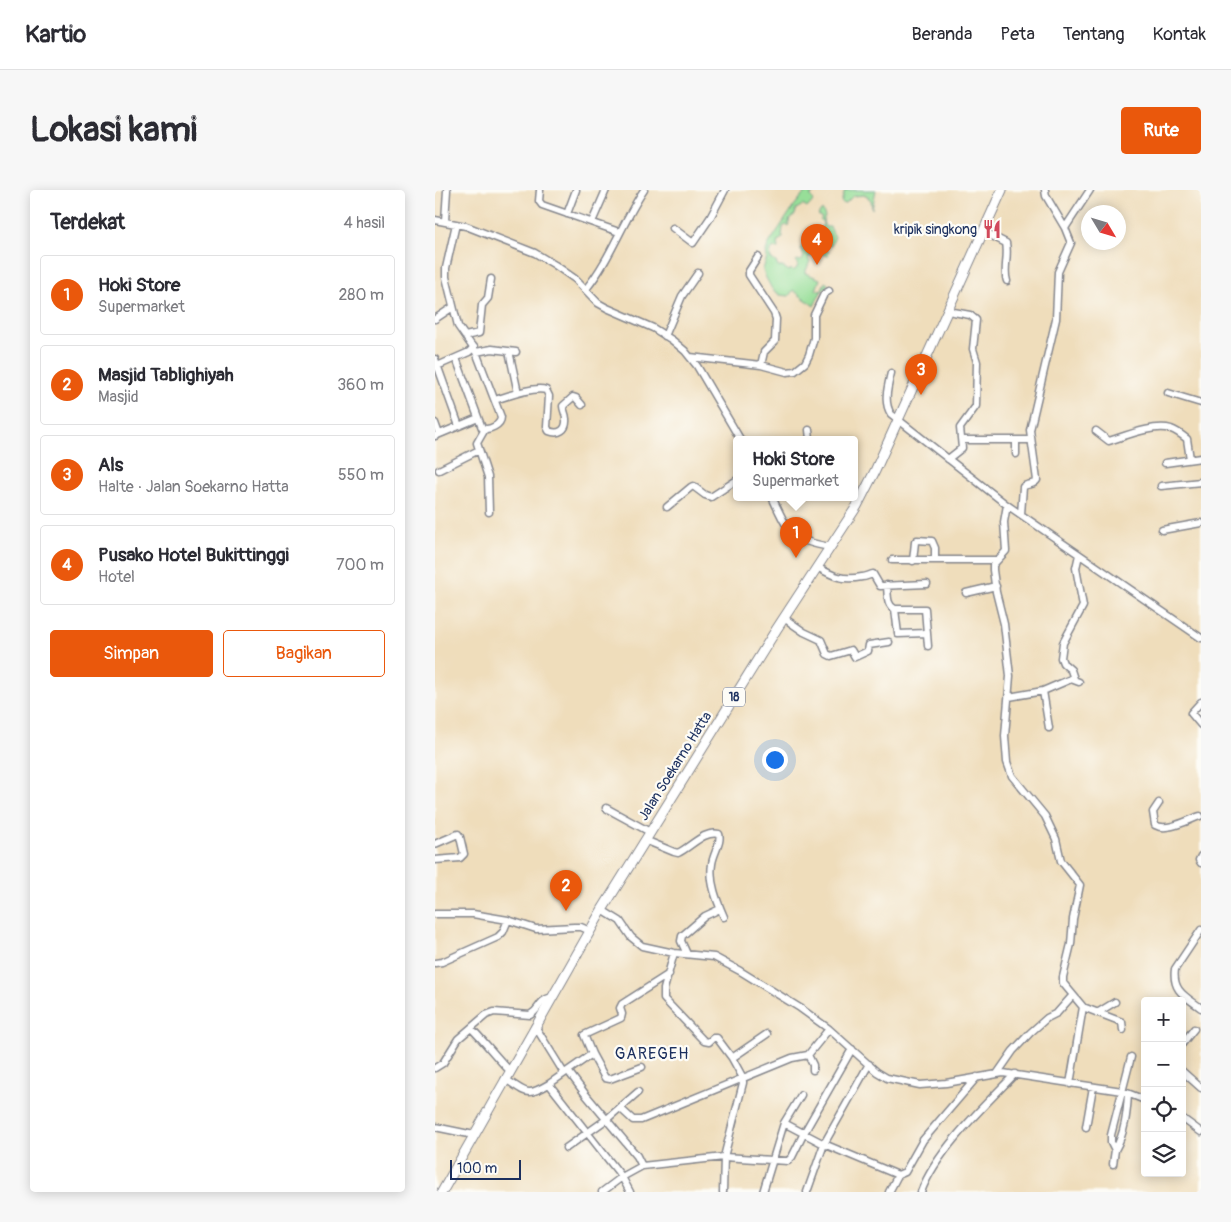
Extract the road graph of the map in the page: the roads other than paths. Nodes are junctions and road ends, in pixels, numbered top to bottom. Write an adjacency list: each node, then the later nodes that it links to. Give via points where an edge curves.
1 (447, 190): 12 (street)
2 (540, 190): 10 (street, via 540,203)
3 (576, 190): 10 (street)
4 (606, 190): 13 (street)
5 (644, 190): 17 (street)
6 (725, 190): 15 (street, via 693,243)
7 (1002, 190): 18 (highway, Jalan Soekarno Hatta / 18)
8 (1045, 190): 16 (street)
9 (1090, 190): 16 (street)
10 (567, 214): 13 (street)
11 (435, 220): 12 (street)
12 (445, 221): 14 (street)
13 (592, 222): 17 (street)
14 (456, 224): 23 (street, via 535,253); 25 (street, via 445,272)
15 (673, 228)
16 (1065, 228): 54 (street, via 1071,243 1058,272 1056,319)
17 (619, 232): 23 (street, via 598,274)
18 (984, 232): 22 (street, via 1006,243); 26 (highway, Jalan Soekarno Hatta / 18)
19 (758, 257): 34 (street, via 749,275 776,319 775,341 764,352)
20 (698, 273): 29 (street, via 681,296)
21 (491, 278): 28 (street, via 488,298 482,305 479,333)
22 (1007, 282)
23 (586, 290): 29 (street, via 607,308)
24 (829, 291): 34 (street, via 824,294 814,315 813,346 799,368 787,372)
25 (453, 308): 27 (street); 28 (street)
26 (948, 312): 43 (highway, Jalan Soekarno Hatta / 18); 52 (street, via 970,315 976,322 973,348 977,362 976,406 960,428)
27 (435, 319)
28 (465, 336): 30 (street)
29 (665, 336): 31 (street)
30 (475, 350): 32 (street); 37 (street, via 513,352); 39 (street)
31 (690, 357): 34 (street); 50 (street)
32 (456, 358): 35 (street); 42 (street)
33 (435, 359): 35 (street)
34 (761, 365)
35 (436, 367): 45 (street)
36 (891, 373): 43 (street, via 887,394 889,410)
37 (517, 393): 39 (street); 41 (street, via 547,390 547,427 555,433 566,425 563,406 573,397)
38 (1168, 393): 40 (street)
39 (495, 400): 46 (street, via 501,420)
40 (1201, 402)
41 (582, 405)
42 (478, 418): 45 (street); 46 (street)
43 (898, 418): 58 (street); 72 (highway, Jalan Soekarno Hatta / 18, via 857,506)
44 (435, 423): 49 (street)
45 (459, 426): 49 (street)
46 (485, 430): 55 (street, via 478,440)
47 (809, 430): 51 (street)
48 (1096, 431): 59 (street, via 1109,441 1139,432 1172,429 1187,439)
49 (437, 435)
50 (738, 436)
51 (810, 436)
52 (962, 440): 53 (street); 58 (street, via 962,448)
53 (1016, 440): 54 (street); 56 (street)
54 (1031, 440): 69 (street, via 1037,480 1023,487)
55 (479, 450): 61 (street); 68 (street, via 488,477)
56 (1016, 454)
57 (1201, 458): 59 (street)
58 (948, 459): 66 (street)
59 (1190, 459): 60 (street)
60 (1165, 463)
61 (439, 470)
62 (733, 482): 67 (street, via 711,496 693,486)
63 (1201, 482): 64 (street)
64 (1161, 486)
65 (775, 501): 72 (street, via 792,534 810,543)
66 (1007, 504): 69 (street); 77 (street, via 1004,522 1006,551)
67 (667, 507)
68 (489, 512)
69 (1021, 514): 73 (street)
70 (1201, 522): 71 (street)
71 (1162, 530)
72 (829, 547): 78 (highway, Jalan Soekarno Hatta / 18)
73 (1079, 555): 86 (street); 89 (street, via 1076,568 1083,606 1063,643 1061,658 1077,680 1071,679)
74 (935, 559): 76 (street); 76 (street, via 932,541 917,540); 77 (street)
75 (892, 560): 76 (street)
76 (913, 560)
77 (997, 560): 81 (street, via 993,565)
78 (817, 567): 80 (street, via 842,579 873,574 878,585); 84 (highway, Jalan Soekarno Hatta / 18)
79 (927, 584): 80 (street)
80 (887, 585): 83 (street, via 889,604)
81 (995, 586): 82 (street); 90 (street, via 1006,639)
82 (966, 593)
83 (895, 609): 85 (street, via 898,634); 85 (street, via 925,608)
84 (784, 618): 87 (street, via 821,640 829,655 851,650 857,657 869,651 869,645); 97 (highway, Jalan Soekarno Hatta / 18)
85 (927, 633): 88 (street)
86 (1201, 638)
87 (889, 642)
88 (928, 646)
89 (1043, 691): 90 (street); 93 (street)
90 (1009, 697): 113 (street, via 1005,736 1008,768 1045,816 1056,839 1061,861 1081,886 1063,977 1063,983)
91 (1201, 702): 92 (street, via 1191,713)
92 (1201, 725)
93 (1049, 728)
94 (1159, 803): 96 (street, via 1153,812 1158,827)
95 (606, 808): 97 (street)
96 (1201, 817)
97 (648, 836): 102 (street, via 676,853 706,836 719,834 711,870); 103 (highway, Jalan Soekarno Hatta / 18)
98 (435, 844): 100 (street, via 458,834 464,854 460,858)
99 (1201, 856): 101 (street)
100 (435, 860)
101 (1201, 863)
102 (720, 909): 105 (street); 110 (street, via 705,916 682,936)
103 (602, 910): 108 (highway, Jalan Soekarno Hatta / 18); 109 (street, via 620,922 637,943)
104 (435, 914): 106 (street, via 473,914)
105 (724, 918)
106 (508, 920): 108 (street, via 536,929 581,927); 111 (street, via 498,937)
107 (1201, 930): 117 (street, via 1175,972 1178,990)
108 (590, 931): 114 (highway, Jalan Soekarno Hatta / 18)
109 (674, 954): 110 (street); 112 (street)
110 (687, 954): 121 (street, via 713,957 723,962)
111 (435, 963)
112 (669, 974): 127 (street, via 622,1004 621,1018 584,1035); 130 (street, via 664,993 666,1002 704,1041 717,1038)
113 (1073, 994): 116 (street); 137 (street, via 1057,1013 1047,1018 1013,1051)
114 (552, 997): 119 (highway, Jalan Soekarno Hatta / 18); 120 (street, via 544,999 530,1015 490,1013)
115 (1115, 1002): 118 (street)
116 (1083, 1006): 118 (street); 144 (street)
117 (1201, 1008)
118 (1097, 1013): 123 (street, via 1122,1022)
119 (535, 1026): 135 (highway, Jalan Soekarno Hatta / 18); 136 (street)
120 (471, 1028): 133 (street, via 458,1039 441,1066); 135 (street)
121 (829, 1029): 126 (street); 128 (street)
122 (1195, 1029): 125 (street)
123 (1123, 1030)
124 (767, 1034): 130 (street)
125 (1184, 1042)
126 (852, 1049): 131 (street); 159 (street)
127 (592, 1054): 132 (street, via 607,1079); 136 (street)
128 (808, 1055): 134 (street); 141 (street, via 792,1058)
129 (1131, 1057): 148 (street)
130 (732, 1058): 141 (street)
131 (869, 1064): 140 (street, via 887,1078 920,1085); 161 (street)
132 (642, 1067)
133 (435, 1068)
134 (813, 1070)
135 (510, 1071): 142 (highway, Jalan Soekarno Hatta / 18)
136 (566, 1072): 143 (street); 152 (street)
137 (997, 1074): 138 (street); 140 (street)
138 (1015, 1074): 144 (street); 177 (street, via 951,1144)
139 (1186, 1075): 146 (street)
140 (977, 1077): 168 (street, via 923,1140 905,1172)
141 (743, 1078): 151 (street, via 641,1120 633,1120); 164 (street)
142 (505, 1079): 143 (street, via 530,1093); 160 (highway, Jalan Soekarno Hatta / 18)
143 (549, 1084): 158 (street)
144 (1070, 1084): 145 (street)
145 (1093, 1087): 148 (street); 156 (street)
146 (1201, 1088)
147 (638, 1092): 151 (street)
148 (1125, 1093): 150 (street); 163 (street, via 1127,1113); 163 (street, via 1111,1135)
149 (801, 1095): 154 (street)
150 (1141, 1099)
151 (620, 1108): 152 (street)
152 (607, 1119): 158 (street); 167 (street, via 637,1156)
153 (1186, 1121): 157 (street)
154 (785, 1123): 159 (street); 165 (street)
155 (435, 1127): 160 (street)
156 (1086, 1127)
157 (1201, 1132)
158 (588, 1133): 162 (street); 169 (street)
159 (804, 1133): 161 (street); 165 (street, via 790,1159)
160 (473, 1135): 170 (highway, Jalan Soekarno Hatta / 18)
161 (824, 1144): 168 (street); 175 (street)
162 (566, 1148)
163 (1115, 1150): 166 (street)
164 (724, 1157): 165 (street); 167 (street); 173 (street)
165 (773, 1161): 174 (street)
166 (1113, 1164)
167 (641, 1166): 169 (street)
168 (898, 1175): 176 (street)
169 (622, 1177): 171 (street); 172 (street)
170 (442, 1192)
171 (602, 1192)
172 (630, 1192)
173 (723, 1192)
174 (763, 1192)
175 (807, 1192)
176 (889, 1192)
177 (921, 1192)

